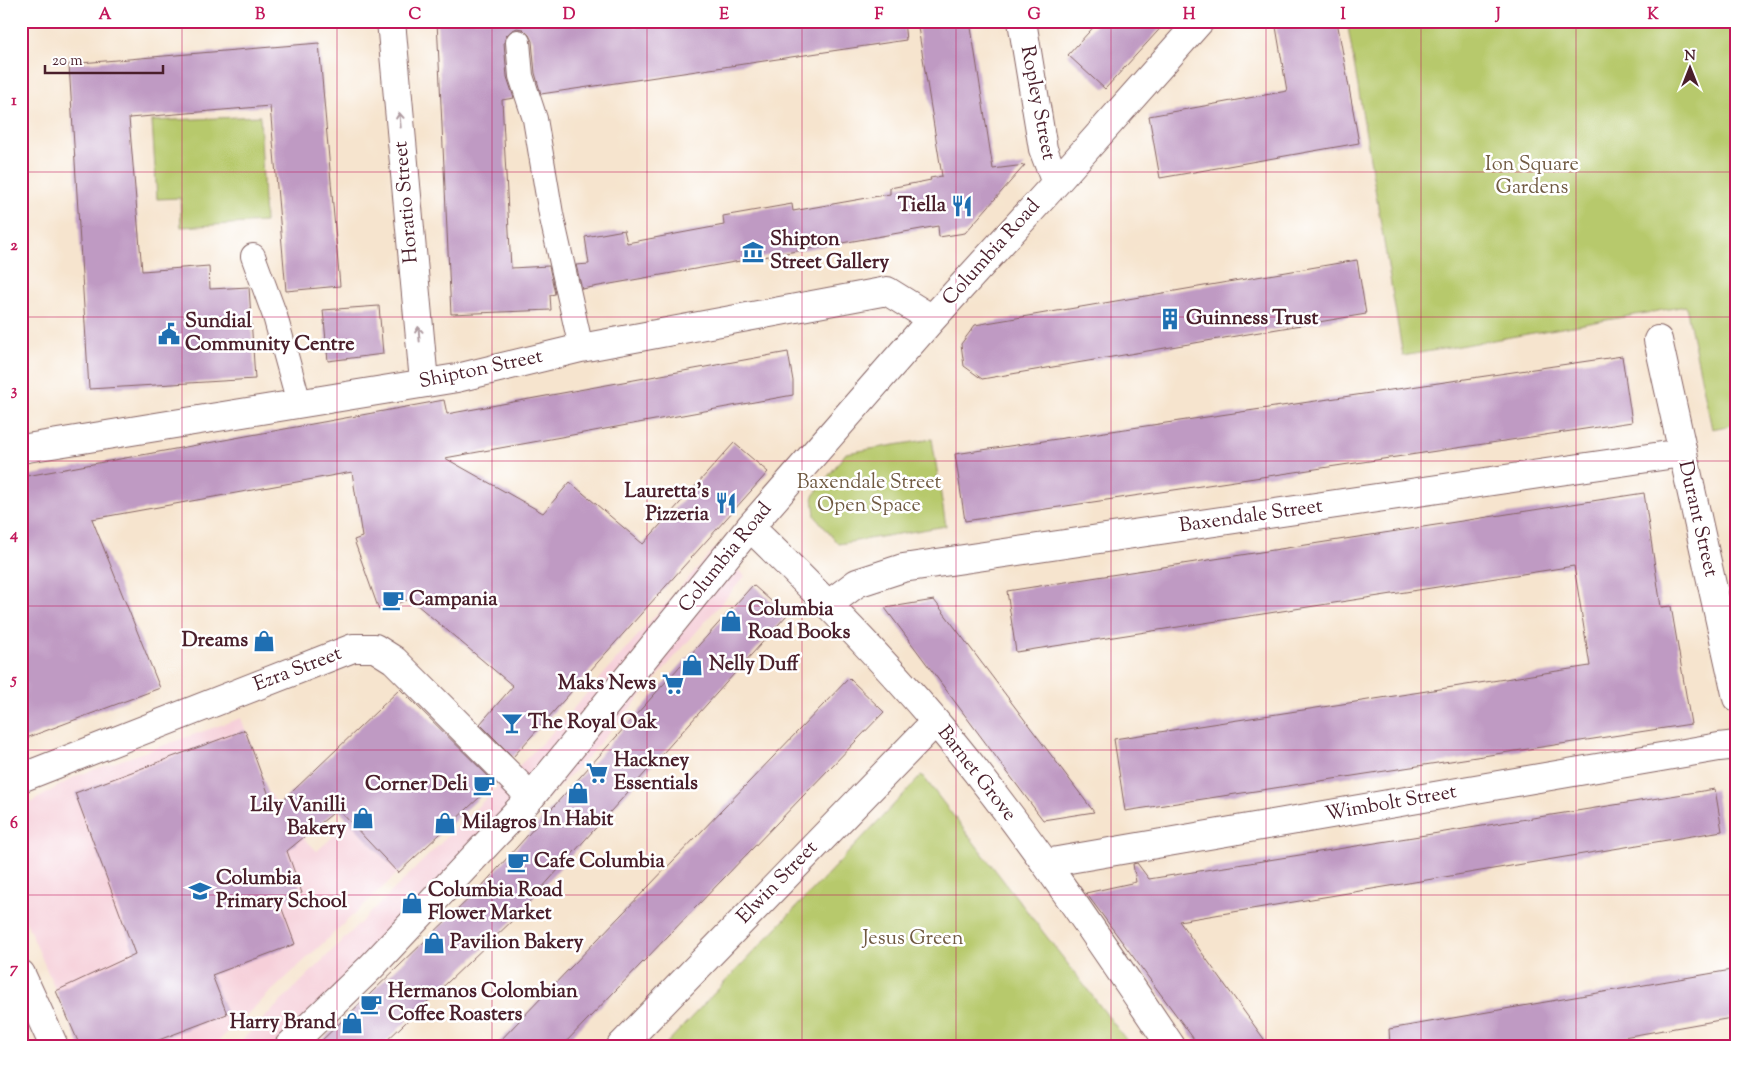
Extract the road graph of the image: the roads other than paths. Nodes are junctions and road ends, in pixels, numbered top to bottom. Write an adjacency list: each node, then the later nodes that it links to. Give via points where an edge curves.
1 (391, 21): 10 (street, Horatio Street, one-way to 1)
2 (1022, 21): 5 (street, Ropley Street, via 1043,149)
3 (1200, 21): 5 (street, Columbia Road)
4 (518, 42): 9 (lane, via 521,76 535,119)
5 (1056, 183): 7 (street, Columbia Road)
6 (253, 256): 11 (lane, via 275,316)
7 (932, 319): 9 (street, Shipton Street, via 888,291); 14 (street, Columbia Road)
8 (1658, 340): 13 (street, Durant Street)
9 (580, 348): 10 (street, Shipton Street, via 457,378)
10 (424, 382): 11 (street, Shipton Street)
11 (299, 404): 12 (street, Shipton Street)
12 (21, 449)
13 (1682, 453): 15 (street, Baxendale Street, via 903,568 857,583); 16 (street, Durant Street)
14 (750, 527): 15 (street, Barnet Grove); 20 (street, Columbia Road)
15 (829, 604): 17 (street, Barnet Grove)
16 (1737, 698)
17 (935, 722): 21 (street, Barnet Grove); 25 (street, Elwin Street)
18 (1737, 745): 21 (street, Wimbolt Street)
19 (21, 778): 20 (street, Ezra Street, via 353,648 375,648 394,660)
20 (531, 797): 24 (street, Columbia Road, via 372,966)
21 (1046, 863): 26 (street, Barnet Grove)
22 (21, 974): 23 (street)
23 (54, 1046)
24 (289, 1046)
25 (621, 1046)
26 (1171, 1046)

